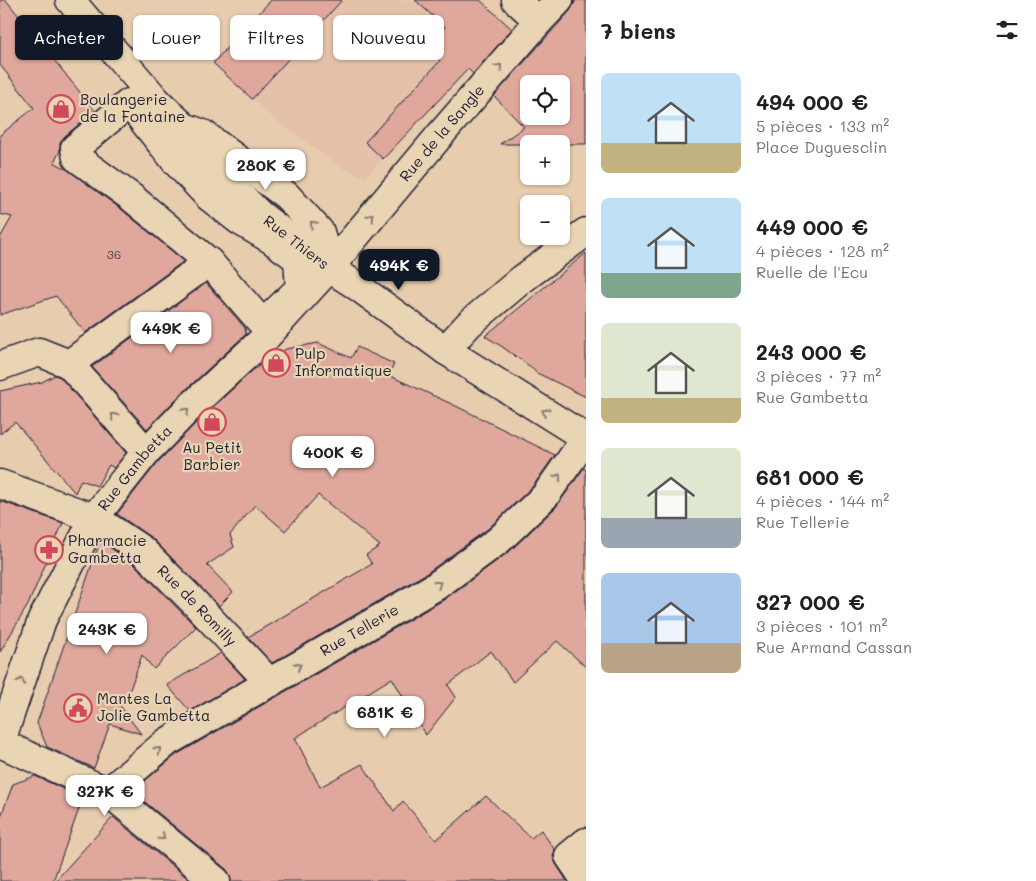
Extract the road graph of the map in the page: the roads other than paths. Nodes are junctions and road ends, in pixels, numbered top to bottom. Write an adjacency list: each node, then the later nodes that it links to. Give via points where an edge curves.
1 (70, 0): 7 (street, Rue Thiers, one-way to 1, via 217,178 199,155 184,127 157,101)
2 (516, 0): 4 (street)
3 (559, 0): 4 (street, Rue de la Sangle)
4 (539, 21): 7 (street, Rue de la Sangle, one-way to 4)
5 (586, 232): 8 (street, via 521,280)
6 (208, 262): 6 (street, via 263,324 300,288 298,259 208,196 177,163 130,103 75,148 78,158 131,197); 9 (street)
7 (329, 268): 8 (street, Rue Thiers); 12 (street, Rue Gambetta, one-way to 7, via 266,337)
8 (444, 350): 11 (street, Rue Thiers, one-way to 8)
9 (69, 364): 10 (street, via 39,352); 12 (street, one-way to 9)
10 (0, 366)
11 (586, 438): 15 (street, Rue Tellerie, one-way to 11, via 436,586 499,540 545,496)
12 (146, 452): 14 (street, Rue Gambetta)
13 (0, 484): 14 (street, Rue de Romilly)
14 (94, 518): 15 (street, Rue de Romilly, via 142,550); 16 (street, Rue Gambetta, one-way to 14, via 42,620)
15 (270, 683): 17 (street, Rue Tellerie, one-way to 15, via 167,742)
16 (1, 737): 17 (street)
17 (108, 792): 19 (street, one-way to 19)
18 (586, 842): 20 (street, via 569,856)
19 (216, 881)
20 (586, 881)

